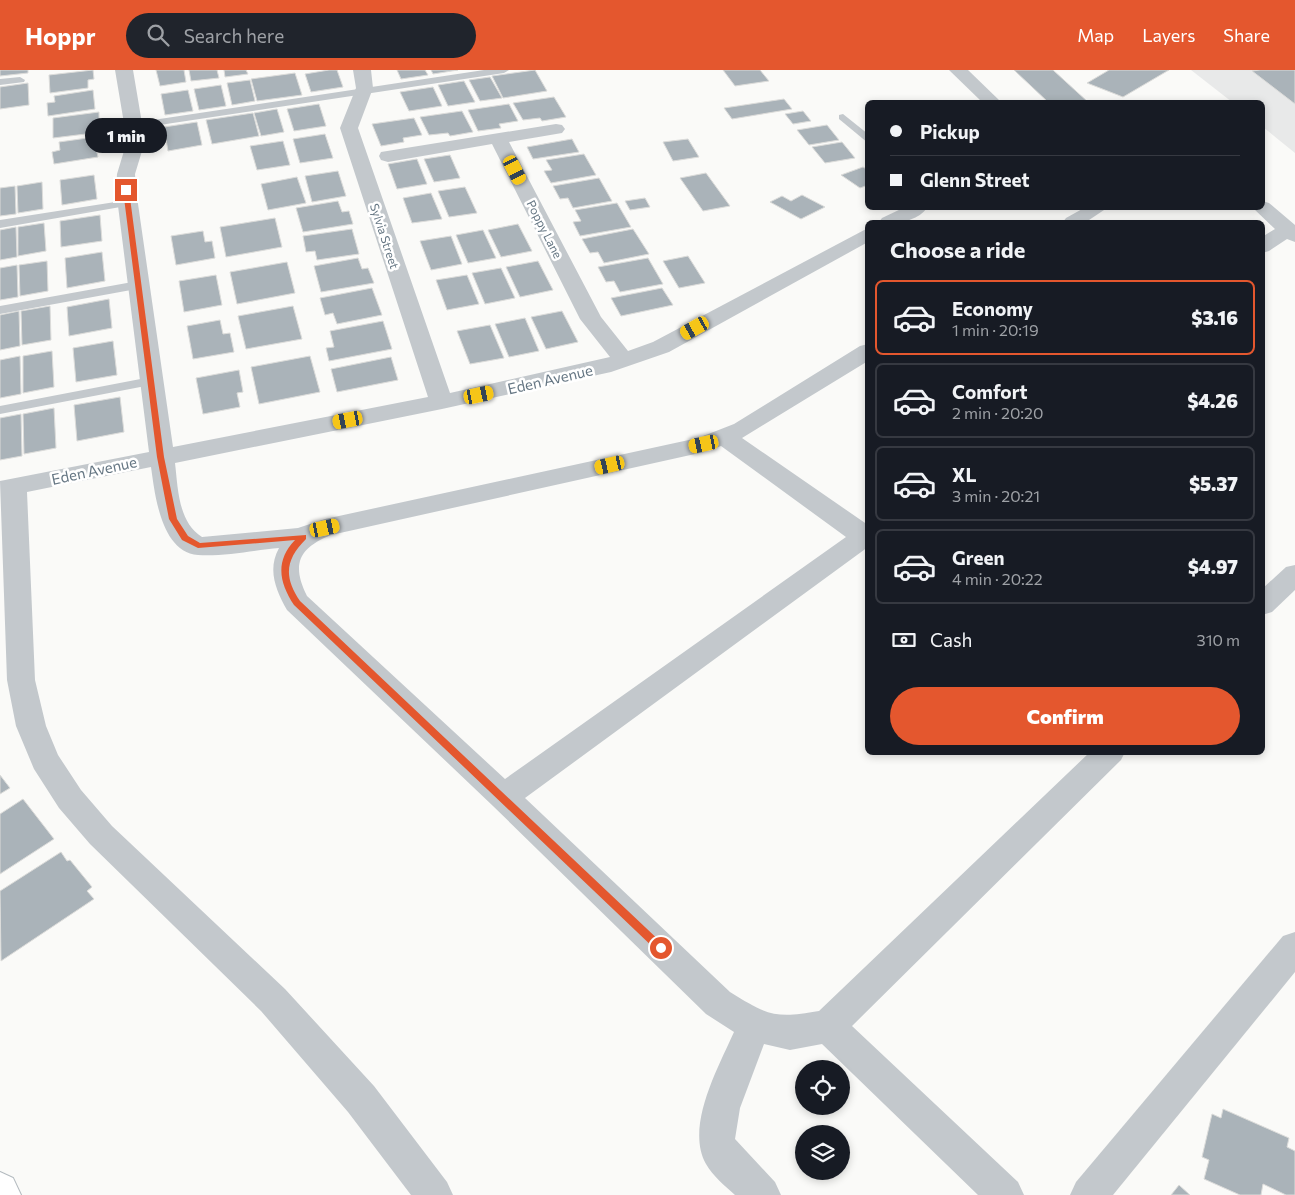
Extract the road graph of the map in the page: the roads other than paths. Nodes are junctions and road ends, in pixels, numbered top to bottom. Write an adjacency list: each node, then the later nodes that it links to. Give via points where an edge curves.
1 (124, 70): 10 (street)
2 (362, 70): 7 (street, via 366,82)
3 (504, 70): 7 (lane)
4 (958, 70): 8 (street)
5 (20, 80): 6 (lane)
6 (0, 82)
7 (364, 91): 10 (lane); 30 (street, Sylvia Street, via 349,128)
8 (990, 100)
9 (843, 117): 12 (lane)
10 (133, 126): 15 (street, via 136,141 126,174)
11 (556, 129): 13 (street)
12 (865, 137)
13 (498, 138): 14 (street); 28 (street, Poppy Lane, via 591,319)
14 (388, 156)
15 (128, 203): 21 (lane); 25 (street)
16 (912, 210): 19 (street)
17 (1094, 210): 20 (street)
18 (1265, 210): 22 (street)
19 (893, 220)
20 (1076, 220)
21 (0, 224)
22 (1291, 232): 24 (street)
23 (865, 236): 28 (street, Eden Avenue, via 661,347)
24 (1265, 245)
25 (138, 285): 26 (lane); 29 (street)
26 (0, 310)
27 (865, 353): 32 (street)
28 (624, 360): 30 (street, Eden Avenue)
29 (151, 381): 31 (lane); 33 (street)
30 (442, 402): 33 (street, Eden Avenue)
31 (0, 410)
32 (725, 437): 35 (street); 36 (street, via 325,528)
33 (160, 457): 34 (street, Eden Avenue); 36 (street, via 173,519 185,538 198,546)
34 (7, 488): 46 (street, via 21,680 31,726 45,760 70,798 101,835 273,1000 361,1099)
35 (865, 535): 40 (street)
36 (303, 537): 40 (street, via 289,551 286,565 287,588 297,603)
37 (1295, 574): 38 (street)
38 (1265, 602)
39 (1107, 755): 43 (street)
40 (504, 797): 42 (street, via 718,1003)
41 (1295, 946): 49 (street)
42 (754, 1026): 43 (street, via 790,1032); 47 (street, via 720,1115 715,1140 719,1152)
43 (828, 1026): 48 (street)
44 (0, 1191): 45 (street)
45 (2, 1195)
46 (434, 1195)
47 (762, 1195)
48 (1005, 1195)
49 (1089, 1195)

